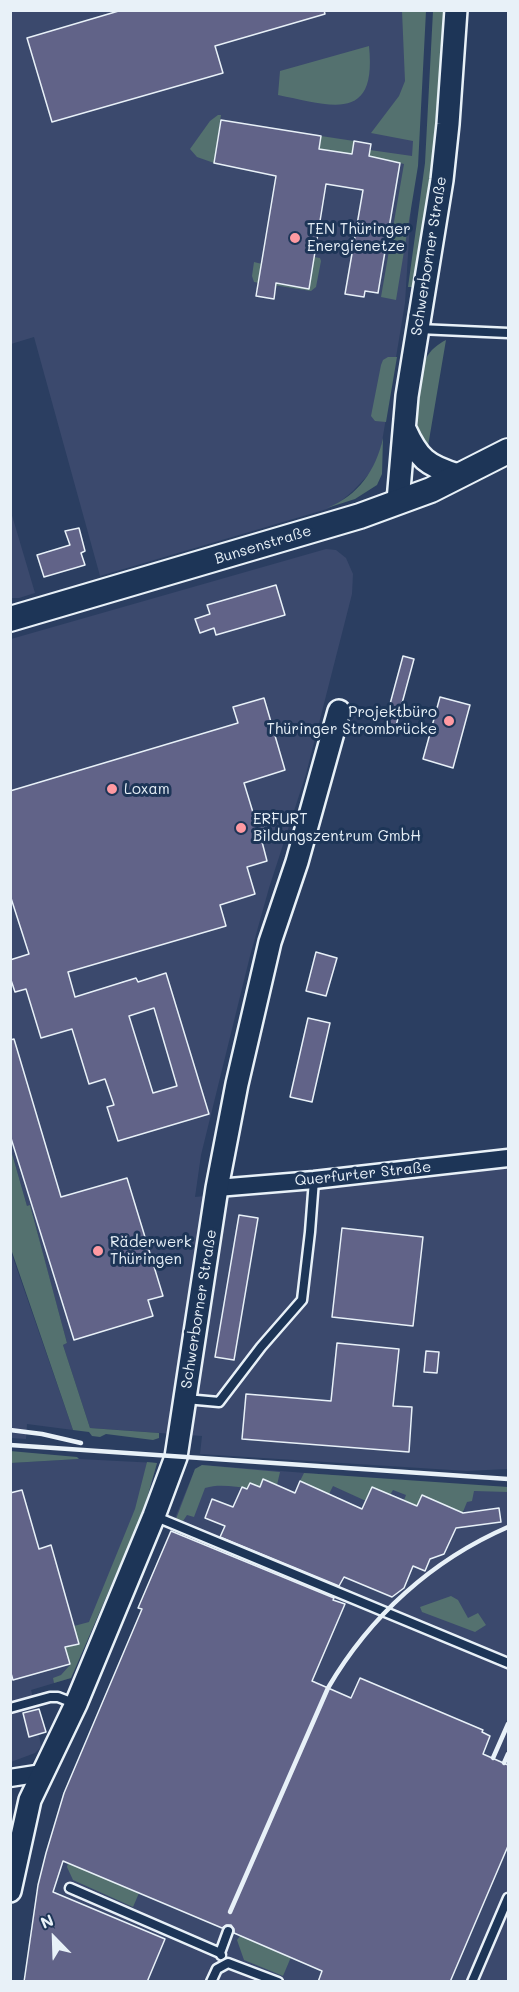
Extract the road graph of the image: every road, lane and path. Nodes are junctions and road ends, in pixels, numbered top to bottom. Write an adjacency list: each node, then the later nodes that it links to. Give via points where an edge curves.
1 (456, 10): 2 (street, Schwerborner Straße, via 443,169)
2 (418, 329): 3 (lane); 4 (street, Schwerborner Straße)
3 (508, 333)
4 (405, 428): 6 (street, via 414,448 428,464); 7 (street, Schwerborner Straße)
5 (508, 451): 6 (main road, Bunsenstraße)
6 (458, 475): 7 (main road, Bunsenstraße, via 431,490)
7 (398, 501): 8 (main road, Bunsenstraße, via 350,520 251,542)
8 (10, 619)
9 (339, 711): 12 (street, Schwerborner Straße, via 270,942)
10 (508, 1158): 11 (street, Querfurter Straße)
11 (314, 1180): 12 (street, Querfurter Straße); 13 (lane, via 302,1300 219,1401)
12 (217, 1188): 13 (street, Schwerborner Straße)
13 (185, 1399): 14 (street, Schwerborner Straße, via 176,1457)
14 (154, 1516): 15 (lane); 16 (street, Schwerborner Straße)
15 (508, 1662)
16 (76, 1704): 17 (lane, via 50,1697); 18 (street, Schwerborner Straße)
17 (10, 1708)
18 (42, 1773): 19 (street); 21 (street, Schwerborner Straße, via 30,1800)
19 (10, 1778)
20 (70, 1888): 24 (lane)
21 (10, 1891)
22 (508, 1898): 28 (lane)
23 (228, 1931): 24 (lane)
24 (220, 1953): 25 (lane)
25 (224, 1964): 26 (lane); 27 (lane, via 233,1963)
26 (211, 1982)
27 (278, 1982)
28 (472, 1982)

